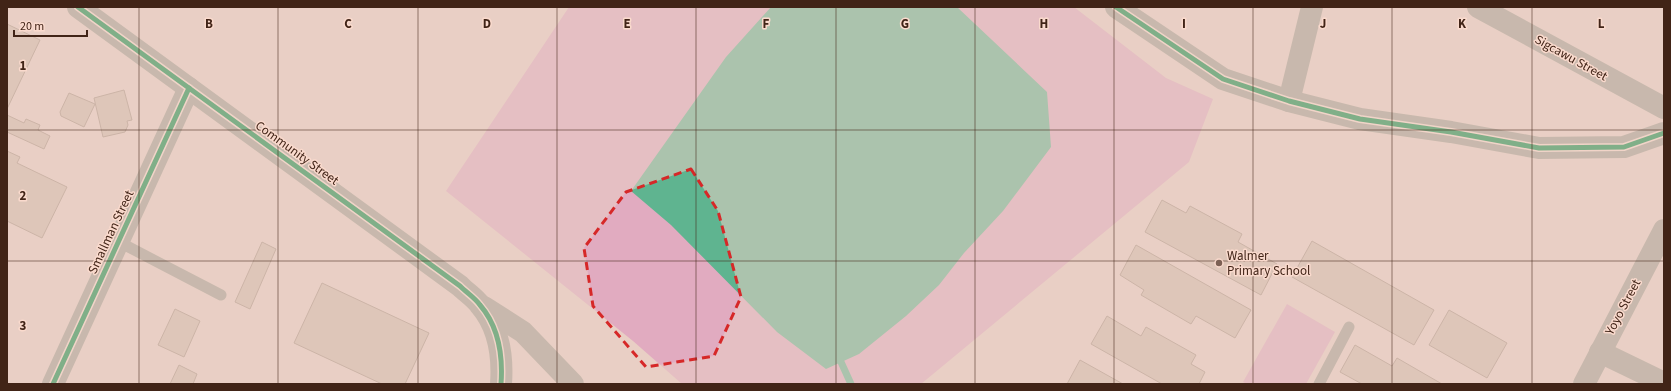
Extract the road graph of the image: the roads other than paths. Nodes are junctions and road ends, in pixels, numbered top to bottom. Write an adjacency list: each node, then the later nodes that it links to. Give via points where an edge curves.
1 (78, 7): 5 (street, Community Street)
2 (1116, 7): 6 (street, via 1223,78)
3 (1312, 7): 6 (street)
4 (1478, 7): 7 (street, Sigcawu Street)
5 (189, 88): 10 (street, Smallman Street); 13 (street, Community Street, via 460,286)
6 (1289, 102): 8 (street, via 1360,120 1451,132 1539,148 1624,148)
7 (1664, 108)
8 (1664, 133)
9 (1664, 230): 11 (street, Yoyo Street)
10 (119, 242): 12 (lane); 17 (street, Smallman Street)
11 (1655, 265): 15 (street, Yoyo Street)
12 (220, 295)
13 (481, 306): 18 (street, Community Street, via 493,326 502,355); 19 (street, via 523,332)
14 (1349, 327): 20 (lane)
15 (1600, 352): 16 (street); 21 (street, Yoyo Street)
16 (1664, 383)
17 (53, 384)
18 (501, 384)
19 (573, 384)
20 (1319, 384)
21 (1584, 384)

